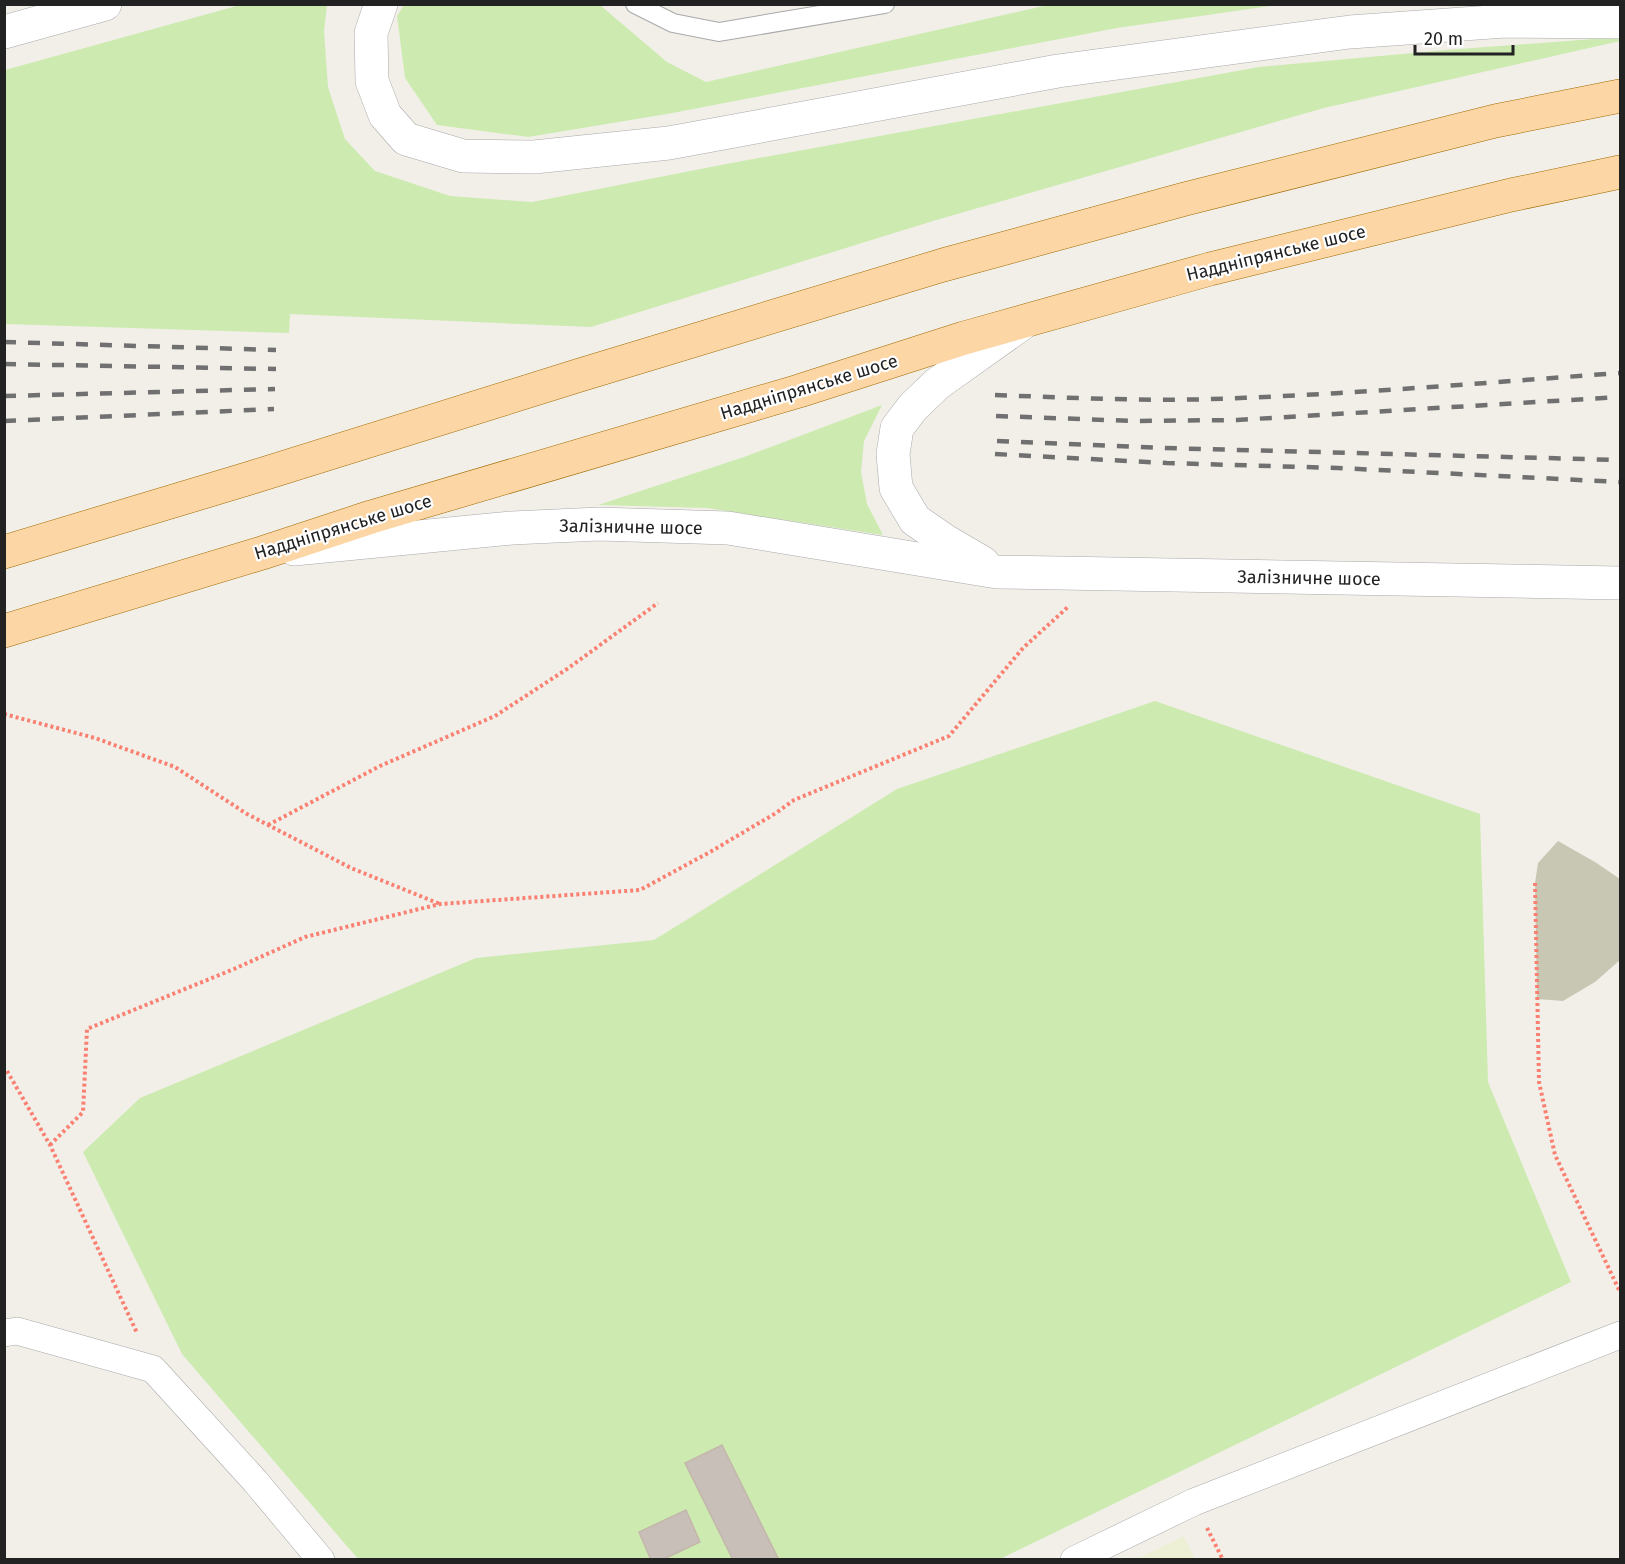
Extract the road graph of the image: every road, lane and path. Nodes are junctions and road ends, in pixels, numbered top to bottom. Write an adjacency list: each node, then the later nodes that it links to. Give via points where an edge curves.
1 (105, 4): 6 (street)
2 (381, 4): 5 (street, via 371,33 372,81 385,115 406,139 463,156 534,157 669,143 1058,71 1350,32 1505,21)
3 (635, 4): 4 (lane, via 673,23 719,32)
4 (885, 4)
5 (1620, 22)
6 (4, 32)
7 (1620, 96): 10 (main road, via 1495,122 1220,190 944,265)
8 (1620, 172): 9 (main road, Наддніпрянське шосе, via 1210,269)
9 (1024, 321): 11 (main road, Наддніпрянське шосе); 12 (street, Залізничне шосе, via 937,384 913,407 897,428 893,454 896,488 915,520)
10 (4, 552)
11 (262, 552): 12 (street, Залізничне шосе, via 512,528 598,524 728,528); 16 (main road, Наддніпрянське шосе)
12 (997, 572): 13 (street, Залізничне шосе)
13 (1620, 583)
14 (658, 603): 18 (path, via 495,716 380,766)
15 (1070, 605): 20 (path, via 1023,648 949,736 794,800 640,890)
16 (4, 631)
17 (4, 714): 18 (path, via 95,738 175,767)
18 (268, 825): 20 (path, via 351,868)
19 (1535, 883): 23 (path, via 1539,1082 1555,1155)
20 (440, 904): 22 (path, via 305,937 87,1029 84,1112)
21 (7, 1071): 22 (path)
22 (50, 1145): 26 (path)
23 (1620, 1292)
24 (4, 1333): 26 (street, via 17,1331)
25 (1620, 1335): 28 (street, via 1194,1502)
26 (153, 1369): 27 (street, via 255,1480)
27 (321, 1560)
28 (1074, 1560)

